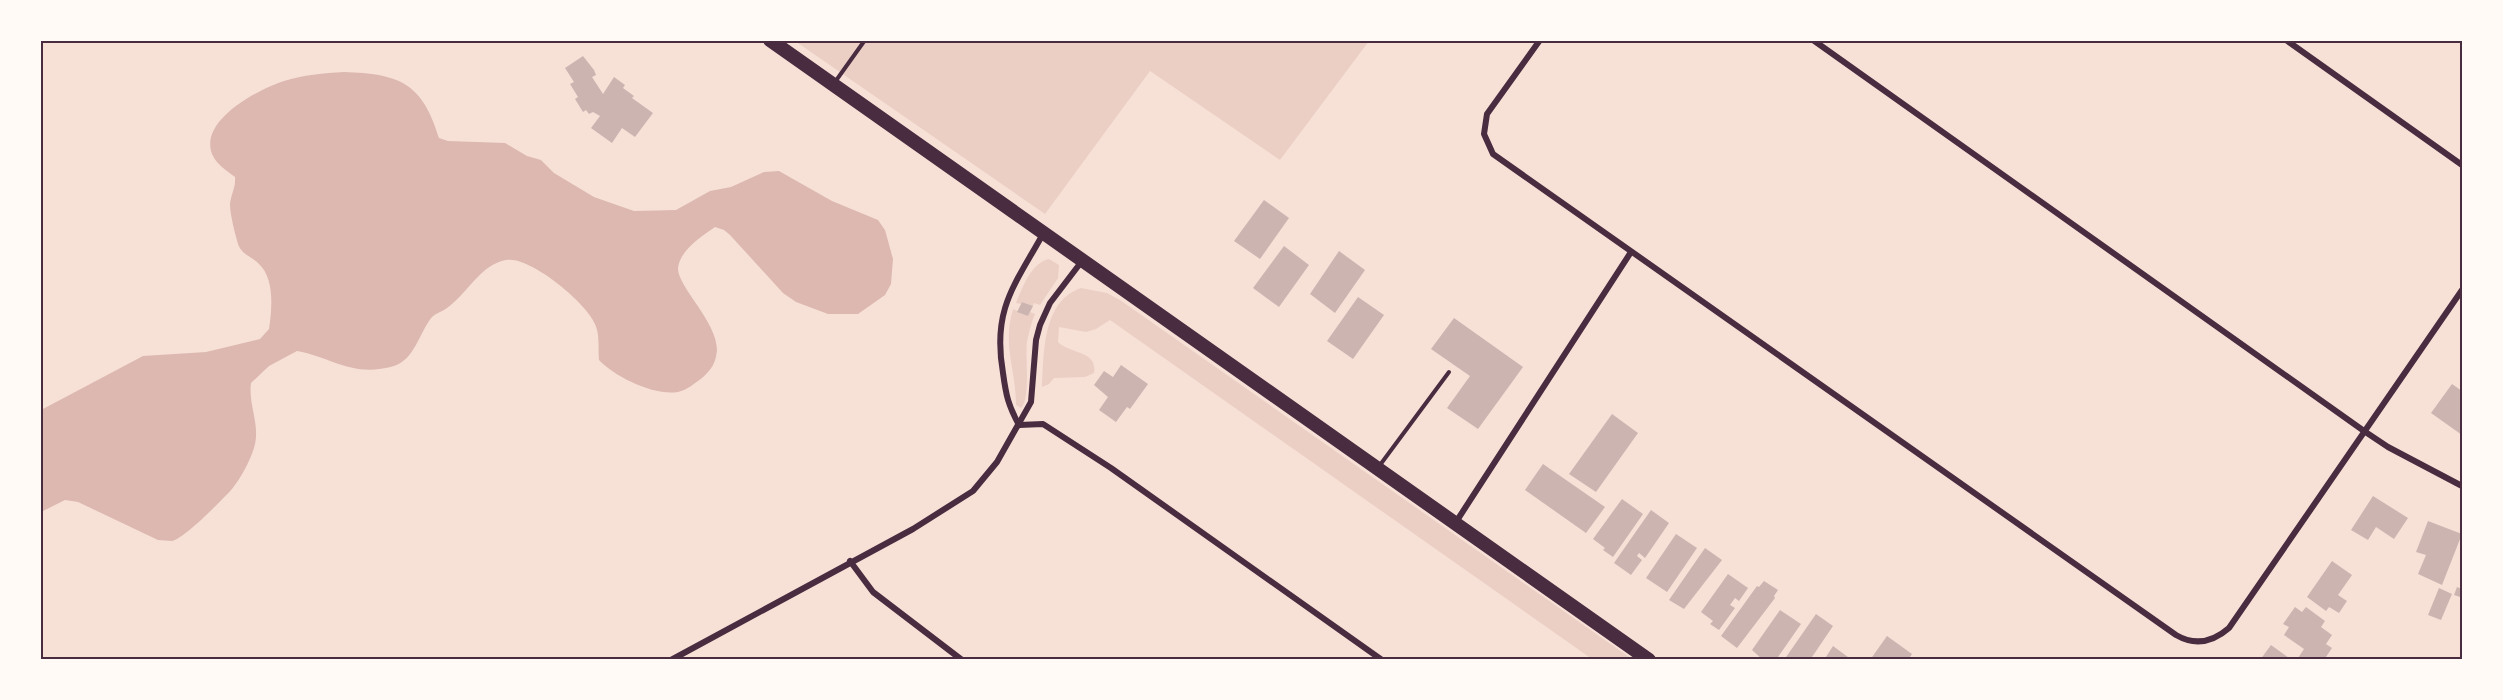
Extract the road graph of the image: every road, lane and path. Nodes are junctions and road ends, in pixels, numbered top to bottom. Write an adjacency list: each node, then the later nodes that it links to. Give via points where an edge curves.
1 (770, 40): 6 (main road)
2 (865, 40): 6 (lane)
3 (1540, 40): 9 (street, via 1487,114 1484,134 1493,154)
4 (1813, 40): 14 (street)
5 (2286, 40): 7 (street)
6 (833, 85): 8 (main road)
7 (2463, 165)
8 (1042, 234): 10 (main road); 13 (street, via 1005,303 999,334 1008,405)
9 (1631, 252): 14 (street, via 2176,635 2190,641 2205,641 2229,628); 17 (street)
10 (1082, 261): 13 (street, via 1050,303 1040,325 1031,402); 15 (main road)
11 (2463, 290): 14 (street)
12 (1449, 372): 15 (lane)
13 (1019, 425): 18 (street, via 997,462 973,491 913,529); 21 (street, via 1043,424 1111,468)
14 (2364, 431): 16 (street)
15 (1378, 468): 17 (main road)
16 (2463, 486)
17 (1455, 523): 22 (main road)
18 (850, 561): 19 (street); 20 (street, via 873,592)
19 (671, 660)
20 (962, 660)
21 (1382, 660)
22 (1649, 660)

